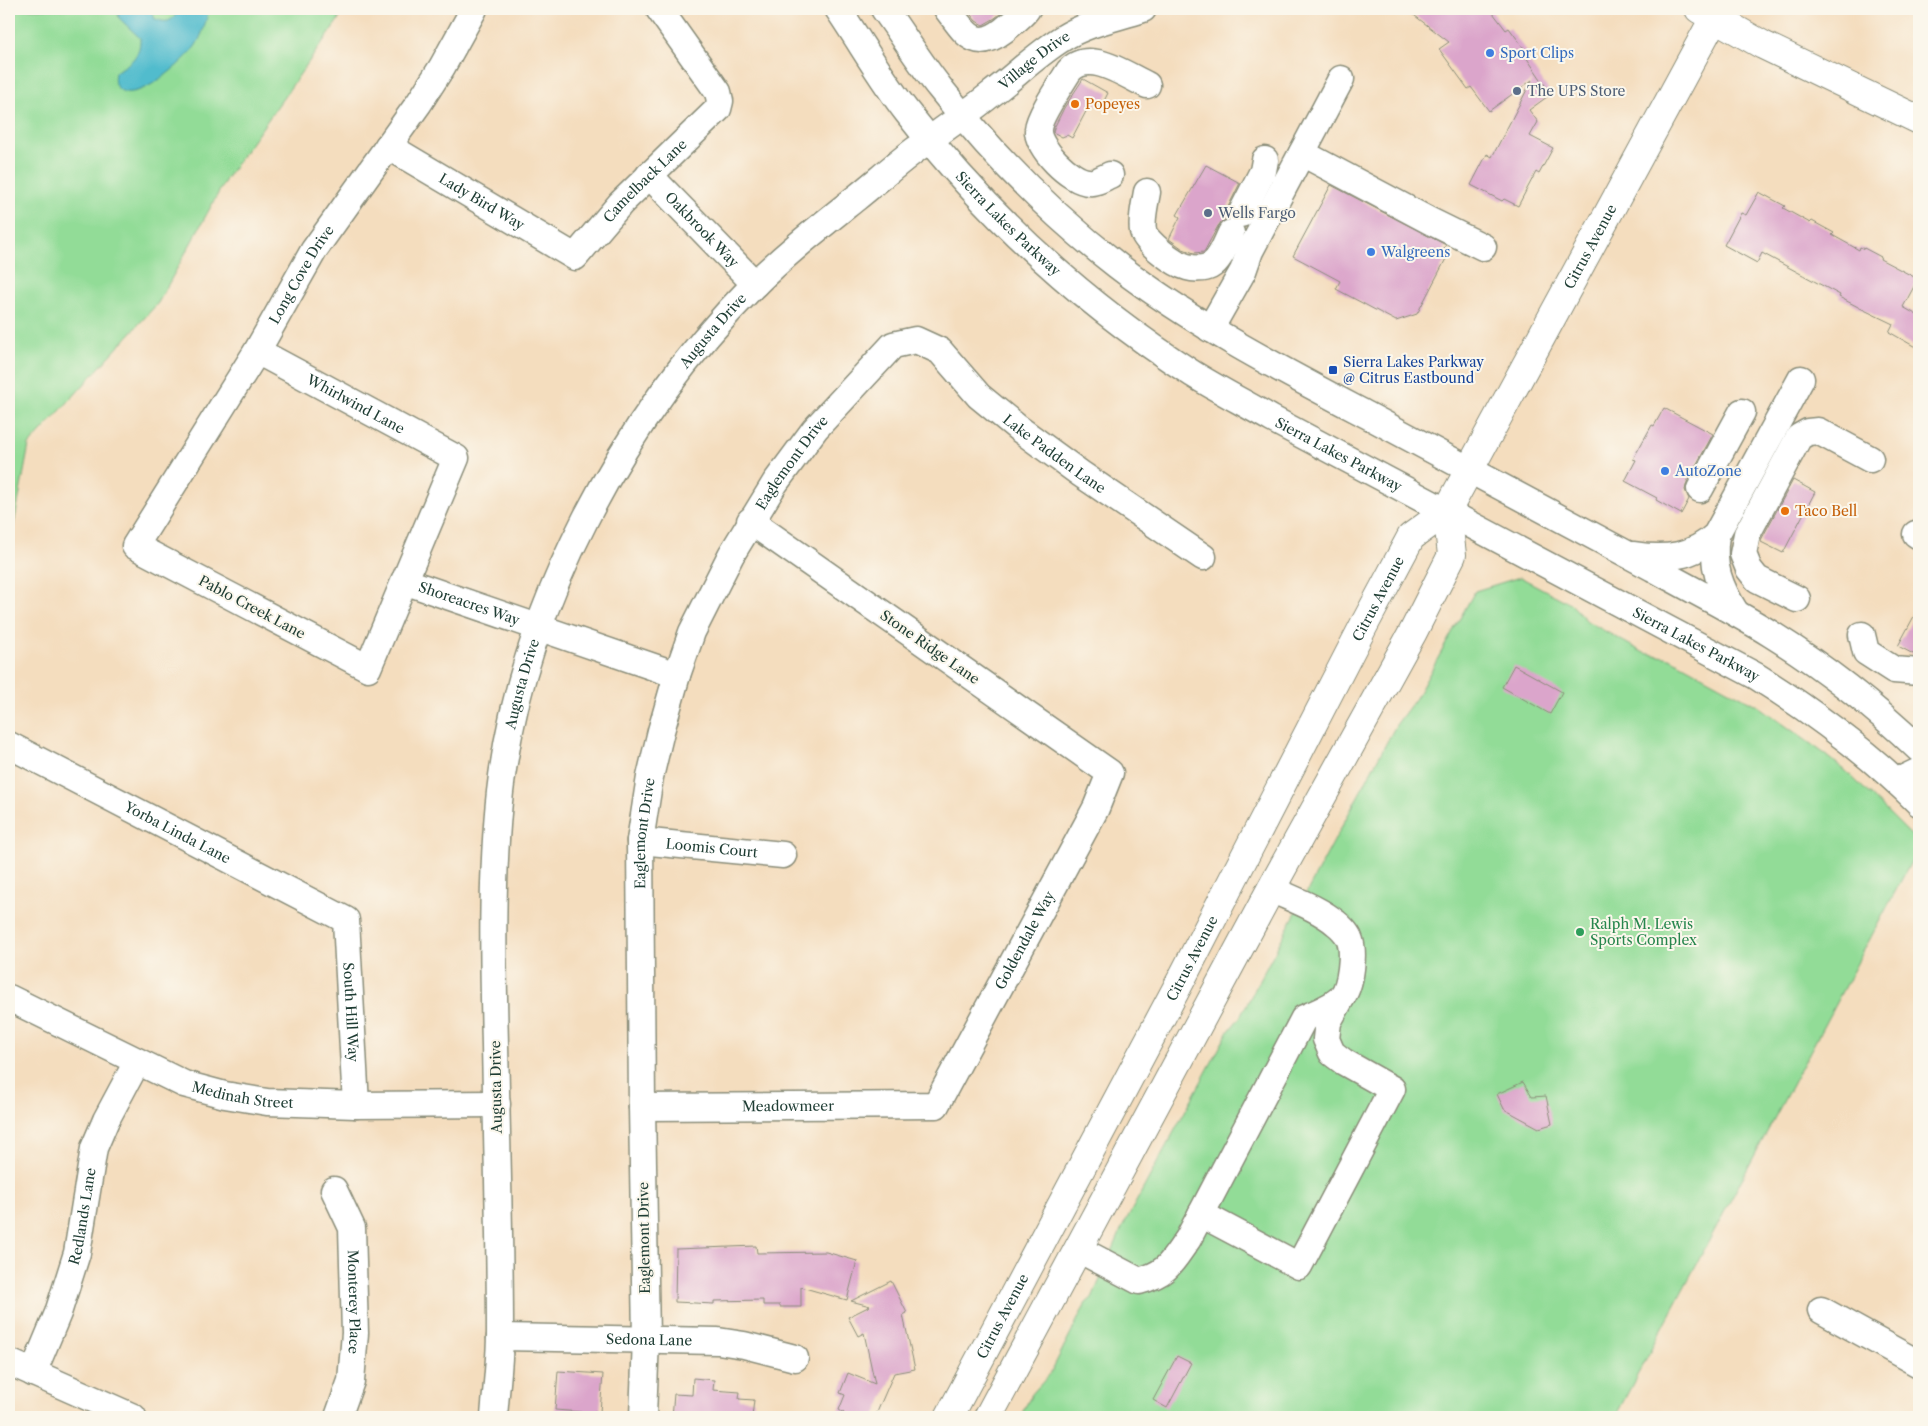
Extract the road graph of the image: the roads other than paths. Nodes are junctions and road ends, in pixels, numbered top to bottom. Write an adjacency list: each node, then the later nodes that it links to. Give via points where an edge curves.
1 (474, 9): 14 (street, Long Cove Drive, via 442,67)
2 (659, 9): 17 (street, Camelback Lane, via 718,92 720,101 718,108)
3 (838, 9): 13 (street, Sierra Lakes Parkway, via 908,113)
4 (884, 9): 11 (street)
5 (947, 9): 6 (street, via 968,35 982,41 996,36)
6 (1027, 9)
7 (1143, 9): 11 (street, Village Drive, via 1084,27 1063,38)
8 (1711, 12): 12 (main road, via 1763,45); 29 (main road, Citrus Avenue)
9 (1341, 80): 15 (street)
10 (1147, 85): 18 (street, via 1097,62 1081,62 1069,71 1040,122 1038,135 1044,148 1074,178 1095,182)
11 (963, 116): 13 (street, Augusta Drive); 23 (street, via 1012,169 1080,234 1129,274)
12 (1919, 120)
13 (930, 139): 22 (street, Augusta Drive); 31 (street, Sierra Lakes Parkway, via 1006,226 1081,292 1152,346 1272,419)
14 (388, 146): 21 (street, Lady Bird Way); 25 (street, Long Cove Drive, via 314,250)
15 (1302, 153): 20 (street); 23 (street)
16 (1265, 160): 19 (street, via 1263,171 1211,266 1195,268 1179,264 1151,243 1143,223)
17 (649, 175): 21 (street, Camelback Lane); 22 (street, Oakbrook Way)
18 (1110, 175)
19 (1147, 192)
20 (1482, 247)
21 (576, 257)
22 (755, 284): 40 (street, Augusta Drive, via 694,353 636,432 602,486)
23 (1210, 328): 29 (street)
24 (916, 340): 32 (street, Eaglemont Drive, via 893,345 815,428); 36 (street, Lake Padden Lane, via 940,351 979,396 1018,428)
25 (257, 351): 34 (street, Long Cove Drive); 37 (street, Whirlwind Lane, via 456,458)
26 (1801, 379): 33 (street)
27 (1742, 412): 30 (street)
28 (1870, 459): 38 (street, via 1818,431 1808,432 1800,437 1747,534 1744,554 1749,569 1757,579)
29 (1470, 470): 31 (main road, Citrus Avenue); 35 (street)
30 (1700, 489)
31 (1447, 512): 47 (street, Sierra Lakes Parkway, via 1756,676); 51 (main road, via 1452,554 1413,632); 74 (main road, Citrus Avenue, via 1412,536)
32 (750, 521): 43 (street, Eaglemont Drive, via 692,632); 46 (street, Stone Ridge Lane)
33 (1716, 535): 35 (street, via 1700,548 1679,556); 39 (street, via 1714,559 1718,580)
34 (135, 546): 37 (street, Pablo Creek Lane, via 368,668)
35 (1626, 554): 39 (street)
36 (1203, 557)
37 (404, 581): 40 (street, Shoreacres Way)
38 (1797, 599)
39 (1736, 613): 44 (street, via 1806,657)
40 (540, 628): 43 (street, Shoreacres Way); 56 (street, Augusta Drive, via 526,668 500,790 495,877)
41 (1862, 635): 42 (street, via 1866,652 1894,670)
42 (1919, 672)
43 (677, 675): 49 (street, Eaglemont Drive, via 650,777)
44 (1917, 743): 47 (street)
45 (9, 745): 52 (street, Yorba Linda Lane)
46 (1110, 773): 58 (street, Goldendale Way, via 1096,808)
47 (1908, 776): 48 (street, Sierra Lakes Parkway)
48 (1919, 803)
49 (640, 841): 50 (street, Loomis Court); 59 (street, Eaglemont Drive)
50 (783, 855)
51 (1271, 888): 53 (street, via 1324,915 1338,924 1349,938 1350,976); 62 (main road)
52 (346, 920): 57 (street, South Hill Way)
53 (1342, 997): 61 (street, via 1304,1018); 61 (street, via 1328,1022 1326,1039 1332,1053 1392,1089 1298,1266)
54 (9, 998): 55 (street, Medinah Street)
55 (137, 1062): 57 (street, Medinah Street, via 184,1084 225,1094 266,1102); 69 (street, Redlands Lane, via 94,1148 77,1254)
56 (496, 1104): 57 (street, Medinah Street); 64 (street, Augusta Drive)
57 (356, 1105)
58 (936, 1106): 59 (street, Meadowmeer)
59 (642, 1107): 65 (street, Eaglemont Drive)
60 (334, 1190): 71 (street, Monterey Place, via 352,1228 355,1333 351,1381)
61 (1201, 1214): 62 (street, via 1171,1264 1157,1276 1139,1281)
62 (1078, 1249): 75 (main road)
63 (1821, 1310): 68 (street)
64 (500, 1337): 65 (street, Sedona Lane); 72 (street, Augusta Drive)
65 (646, 1338): 66 (street, Sedona Lane, via 718,1340); 73 (street, Eaglemont Drive)
66 (795, 1358)
67 (9, 1362): 69 (street)
68 (1919, 1364)
69 (33, 1373): 70 (street)
70 (133, 1417)
71 (338, 1417)
72 (494, 1417)
73 (643, 1417)
74 (949, 1417)
75 (988, 1417)

